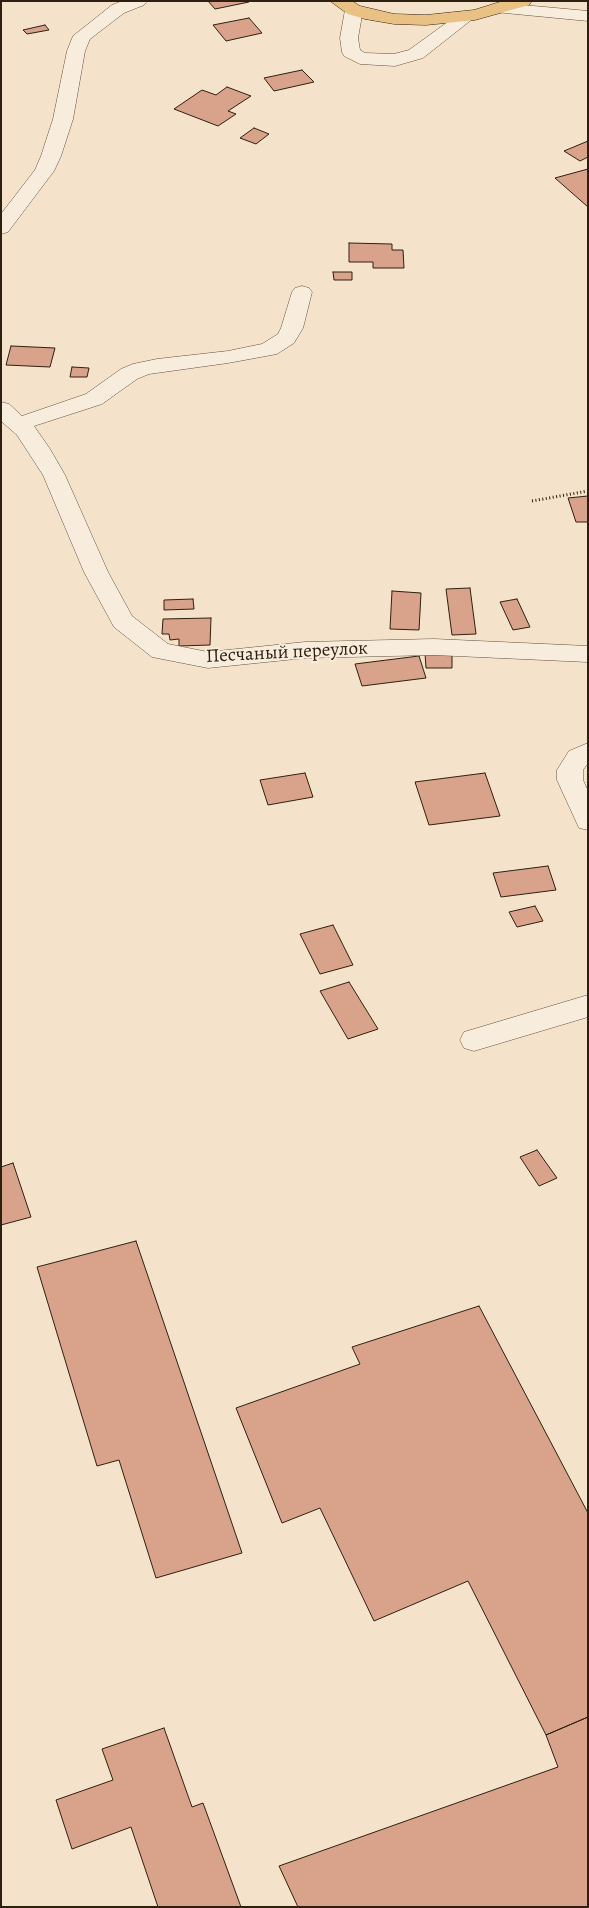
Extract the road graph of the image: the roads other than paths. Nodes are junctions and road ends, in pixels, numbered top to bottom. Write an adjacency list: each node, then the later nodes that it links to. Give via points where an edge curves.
1 (138, 1): 7 (lane, via 118,9 82,36 51,156 44,171)
2 (523, 1): 4 (main road)
3 (346, 6): 6 (main road, via 410,20); 6 (lane, via 351,52 370,60 395,60 416,54)
4 (501, 8): 5 (lane); 6 (main road)
5 (588, 16)
6 (466, 17)
7 (1, 228)
8 (302, 292): 9 (lane, via 292,328 286,338 269,349 141,369 94,399)
9 (10, 416): 10 (lane, Песчаный переулок, via 39,449 54,475 96,572 123,620 162,651 208,660 305,650 434,647)
10 (588, 654)
11 (588, 752): 12 (lane, via 578,757 570,770 570,780)
12 (588, 821)
13 (588, 1006): 14 (lane)
14 (474, 1040)

